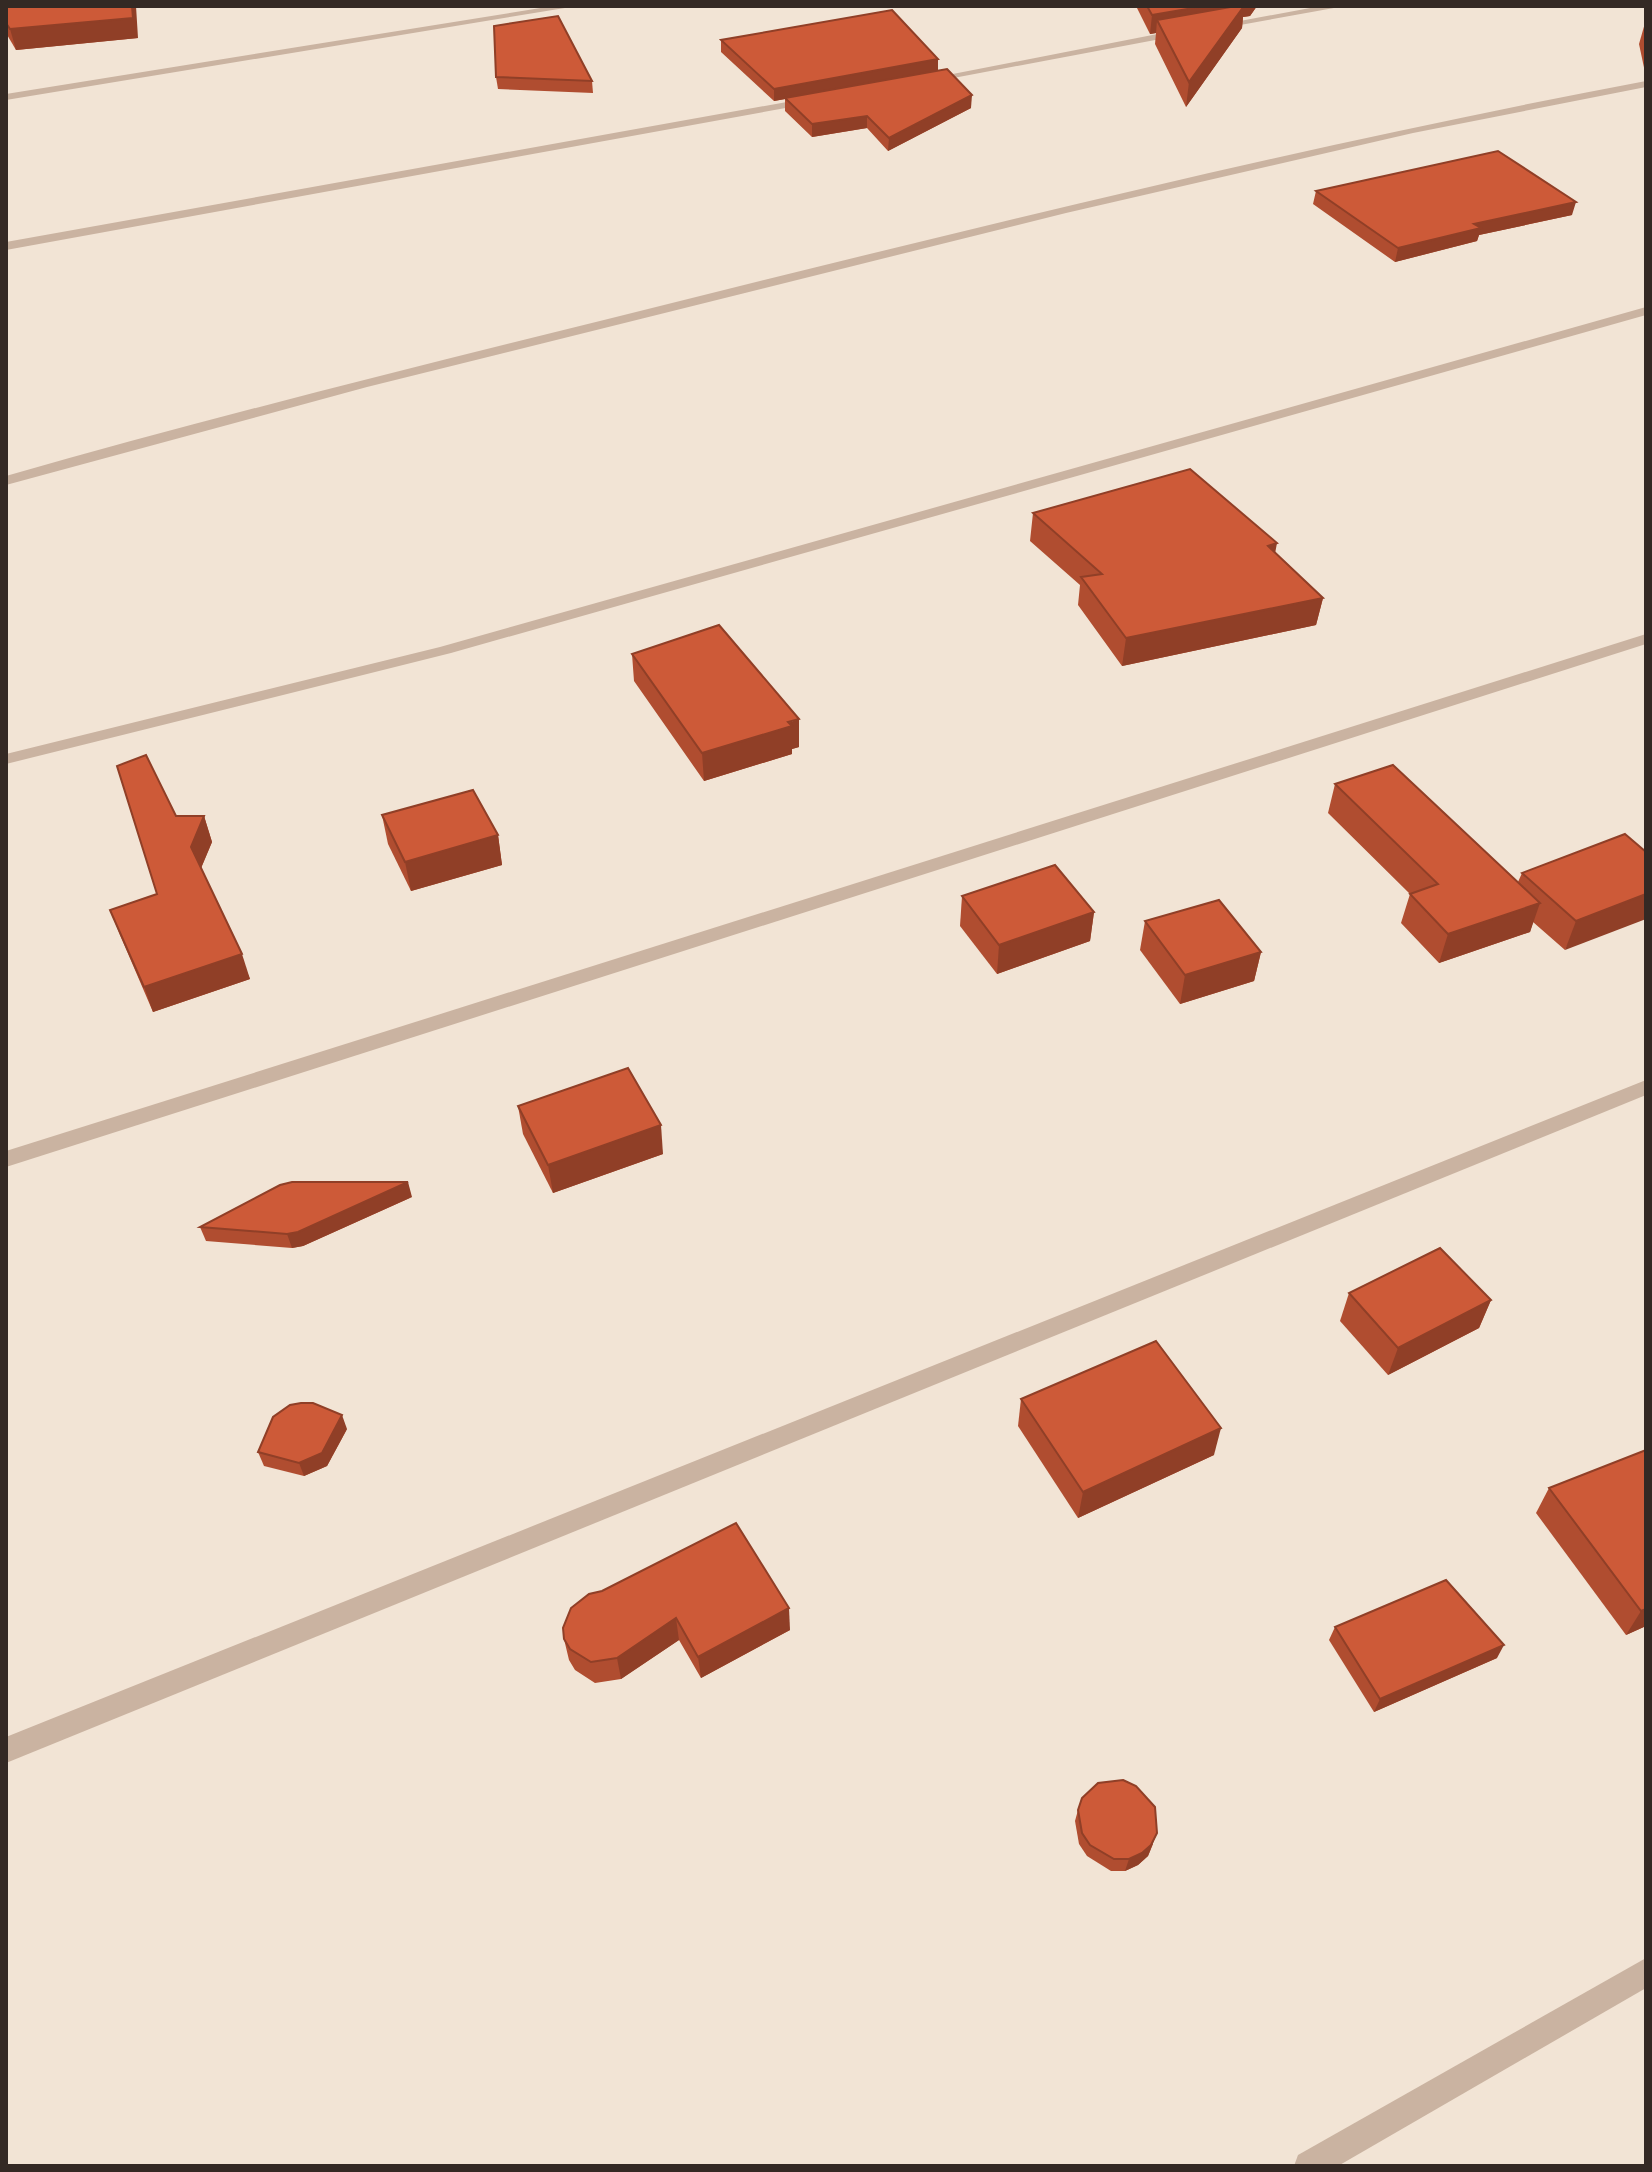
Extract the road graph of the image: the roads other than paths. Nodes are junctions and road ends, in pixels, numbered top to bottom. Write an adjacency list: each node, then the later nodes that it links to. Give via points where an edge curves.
1 (572, 6): 7 (street)
2 (1340, 6): 3 (street)
3 (1208, 28)
4 (1193, 31): 5 (street)
5 (909, 83)
6 (1646, 84): 11 (street, via 1477,114 976,231 181,430)
7 (6, 97)
8 (816, 100): 9 (street)
9 (6, 246)
10 (1646, 311): 13 (street, via 445,650)
11 (6, 481)
12 (1646, 639): 15 (street)
13 (6, 759)
14 (1646, 1087): 16 (street)
15 (6, 1159)
16 (6, 1750)
17 (1646, 1972): 18 (street)
18 (1309, 2166)

